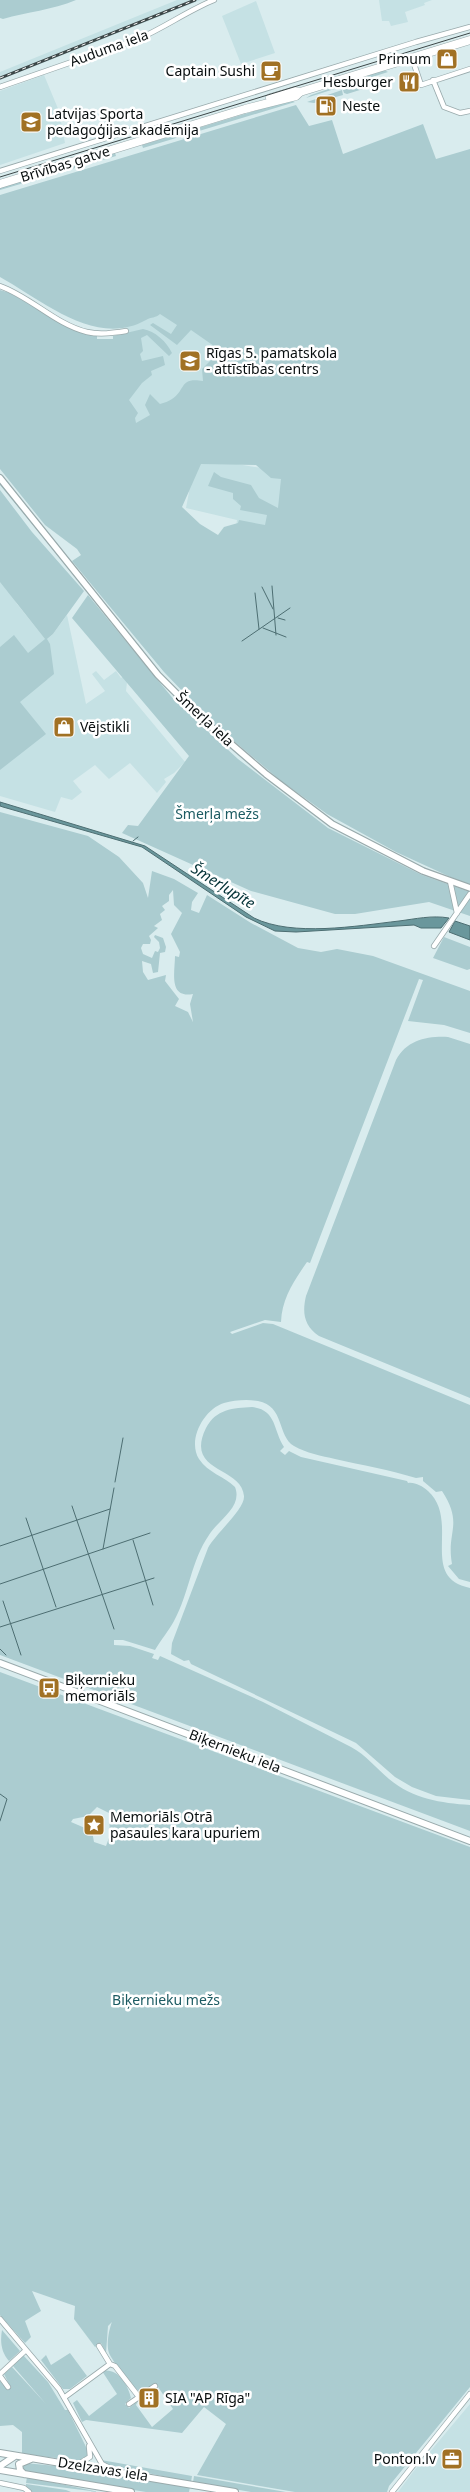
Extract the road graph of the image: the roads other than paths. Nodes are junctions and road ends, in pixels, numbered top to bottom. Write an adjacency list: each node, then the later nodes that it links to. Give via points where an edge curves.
1 (214, 0): 7 (street, Auduma iela, via 138,39)
2 (470, 28): 9 (street, Brīvības gatve)
3 (470, 40): 4 (highway, Brīvības gatve)
4 (412, 58): 6 (street, via 421,85); 10 (highway, Brīvības gatve)
5 (470, 68): 6 (street)
6 (433, 80): 8 (street, via 444,107 460,113)
7 (0, 87)
8 (470, 111)
9 (0, 171)
10 (0, 184)
11 (0, 286): 12 (street, via 80,330 100,333)
12 (126, 331)
13 (0, 478): 14 (street, Šmerļa iela, via 158,675 201,718 266,774 332,824 392,856)
14 (450, 881): 15 (street, Šmerļa iela); 17 (street)
15 (470, 888)
16 (470, 894): 17 (street)
17 (457, 913): 18 (street)
18 (434, 946)
19 (0, 1663): 20 (main road, Biķernieku iela)
20 (470, 1841)
21 (0, 2319): 23 (street)
22 (99, 2346): 24 (street)
23 (26, 2350): 25 (street); 30 (street)
24 (110, 2364): 29 (street); 30 (street)
25 (0, 2375): 27 (street)
26 (155, 2386): 29 (street)
27 (8, 2387)
28 (470, 2394): 47 (street)
29 (139, 2397): 31 (street)
30 (65, 2398): 32 (street)
31 (129, 2404)
32 (88, 2442): 36 (street, via 90,2457); 39 (street, via 102,2464)
33 (0, 2453): 34 (main road, Dzelzavas iela)
34 (15, 2456): 35 (main road, Dzelzavas iela); 37 (main road)
35 (34, 2459): 36 (main road, Dzelzavas iela); 40 (main road, via 19,2464)
36 (77, 2465): 39 (main road, Dzelzavas iela)
37 (0, 2466)
38 (0, 2470): 40 (main road, Dzelzavas iela)
39 (117, 2472): 46 (main road, Dzelzavas iela)
40 (25, 2474): 42 (main road, Dzelzavas iela)
41 (0, 2483): 43 (street)
42 (95, 2486): 44 (street); 45 (main road, Dzelzavas iela)
43 (29, 2492)
44 (104, 2492)
45 (131, 2492)
46 (235, 2492)
47 (392, 2492)

